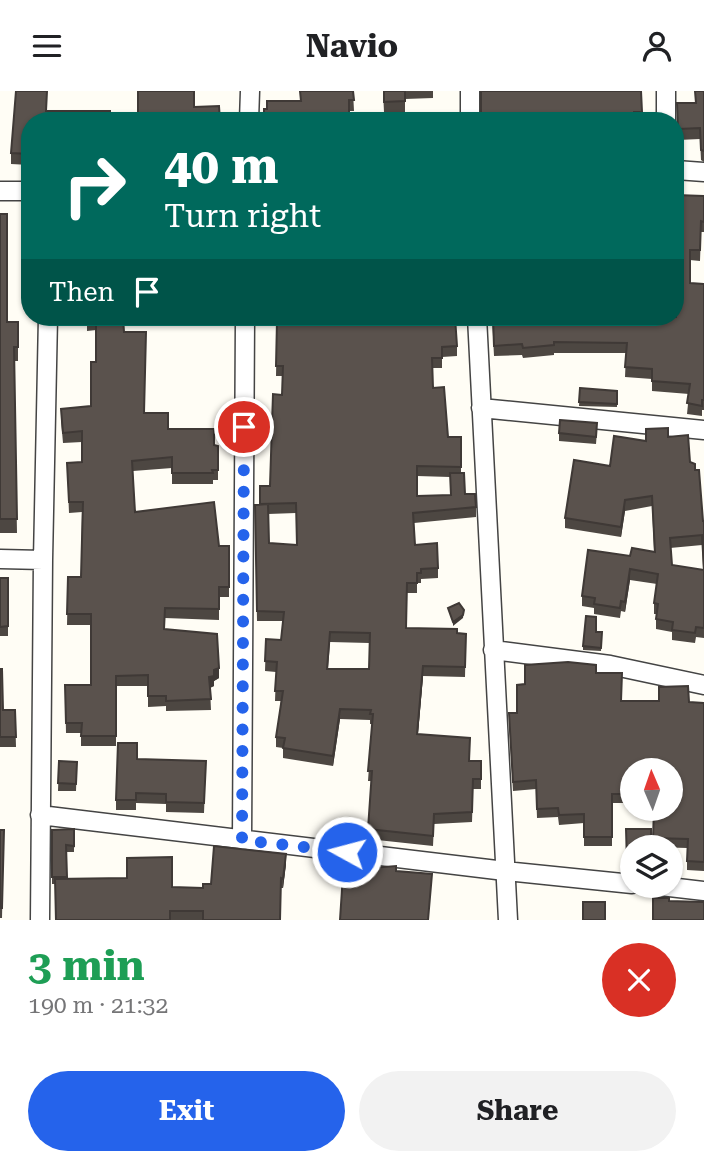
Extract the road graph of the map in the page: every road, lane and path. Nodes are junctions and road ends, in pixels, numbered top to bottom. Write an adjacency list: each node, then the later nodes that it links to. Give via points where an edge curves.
1 (250, 91): 4 (street)
2 (470, 91): 5 (street)
3 (666, 91): 6 (street)
4 (249, 112)
5 (470, 112)
6 (666, 112)
7 (684, 171): 8 (street)
8 (704, 172)
9 (0, 191): 10 (street)
10 (21, 191)
11 (48, 326): 17 (street)
12 (245, 326): 21 (street)
13 (477, 326): 14 (street)
14 (481, 408): 15 (street); 18 (street)
15 (704, 430)
16 (0, 559): 17 (street)
17 (43, 560): 20 (street)
18 (494, 650): 19 (street, via 610,665); 22 (street)
19 (704, 685)
20 (40, 815): 21 (street); 26 (street)
21 (242, 840): 22 (street)
22 (505, 871): 23 (street); 27 (street)
23 (620, 883)
24 (683, 889): 25 (street)
25 (704, 891)
26 (40, 920)
27 (508, 920)

